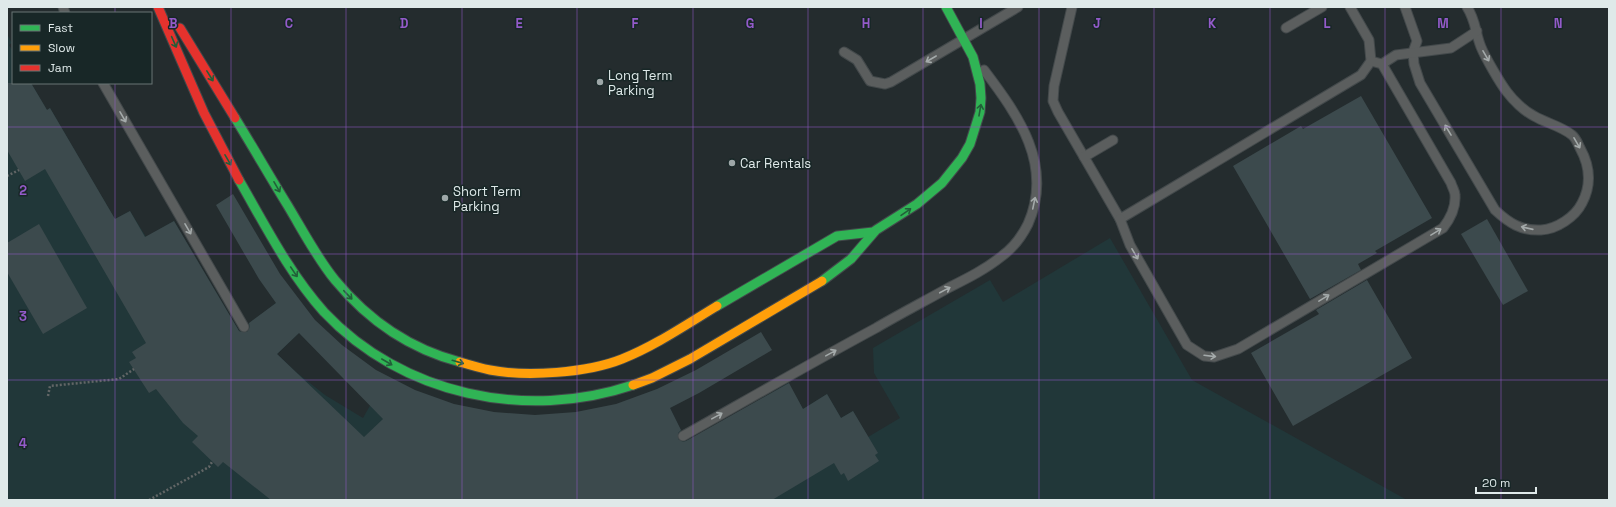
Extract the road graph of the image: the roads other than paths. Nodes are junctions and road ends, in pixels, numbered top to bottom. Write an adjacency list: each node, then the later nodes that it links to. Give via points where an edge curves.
1 (158, 7): 22 (street, one-way to 22, via 216,139 281,252 308,293 335,322 367,349 398,368 446,389 497,400 555,402 598,396 632,385 689,360 808,289 849,262)
2 (946, 7): 12 (street)
3 (1017, 7): 12 (lane)
4 (1072, 7): 20 (lane, via 1053,101)
5 (1322, 7): 10 (lane)
6 (1350, 7): 16 (lane, via 1369,40)
7 (1405, 7): 14 (lane, via 1417,41)
8 (1467, 7): 11 (lane, via 1474,18)
9 (171, 14): 22 (street, one-way to 22, via 311,245 335,280 362,309 392,333 445,358 490,370 515,373 549,373 598,366 622,359 837,236)
10 (1286, 28)
11 (1477, 31): 14 (lane, via 1451,48); 14 (lane, one-way to 14, via 1481,48 1507,92 1533,116 1573,136 1588,163 1589,180 1582,203 1566,221 1555,226 1543,230 1528,230 1509,222 1495,210 1420,83)
12 (965, 39): 13 (lane, one-way to 13, via 885,84 870,81 857,60); 15 (street)
13 (844, 52)
14 (1413, 52): 17 (lane, via 1396,55)
15 (973, 57): 22 (street, one-way to 15, via 903,214 938,187 951,175 969,146 976,129 982,100); 24 (lane, one-way to 15, via 975,274 1003,256 1014,245 1028,224 1033,208 1037,175 1035,161 1020,123)
16 (1371, 61): 17 (lane); 21 (lane, via 1361,76)
17 (1382, 64): 21 (lane, one-way to 17, via 1130,245 1187,345 1204,356 1214,357 1245,345 1443,228 1450,219 1456,194)
18 (104, 84): 23 (lane, one-way to 23)
19 (1113, 140): 20 (lane)
20 (1084, 157): 21 (lane)
21 (1120, 219)
22 (873, 232)
23 (244, 327)
24 (684, 436)

